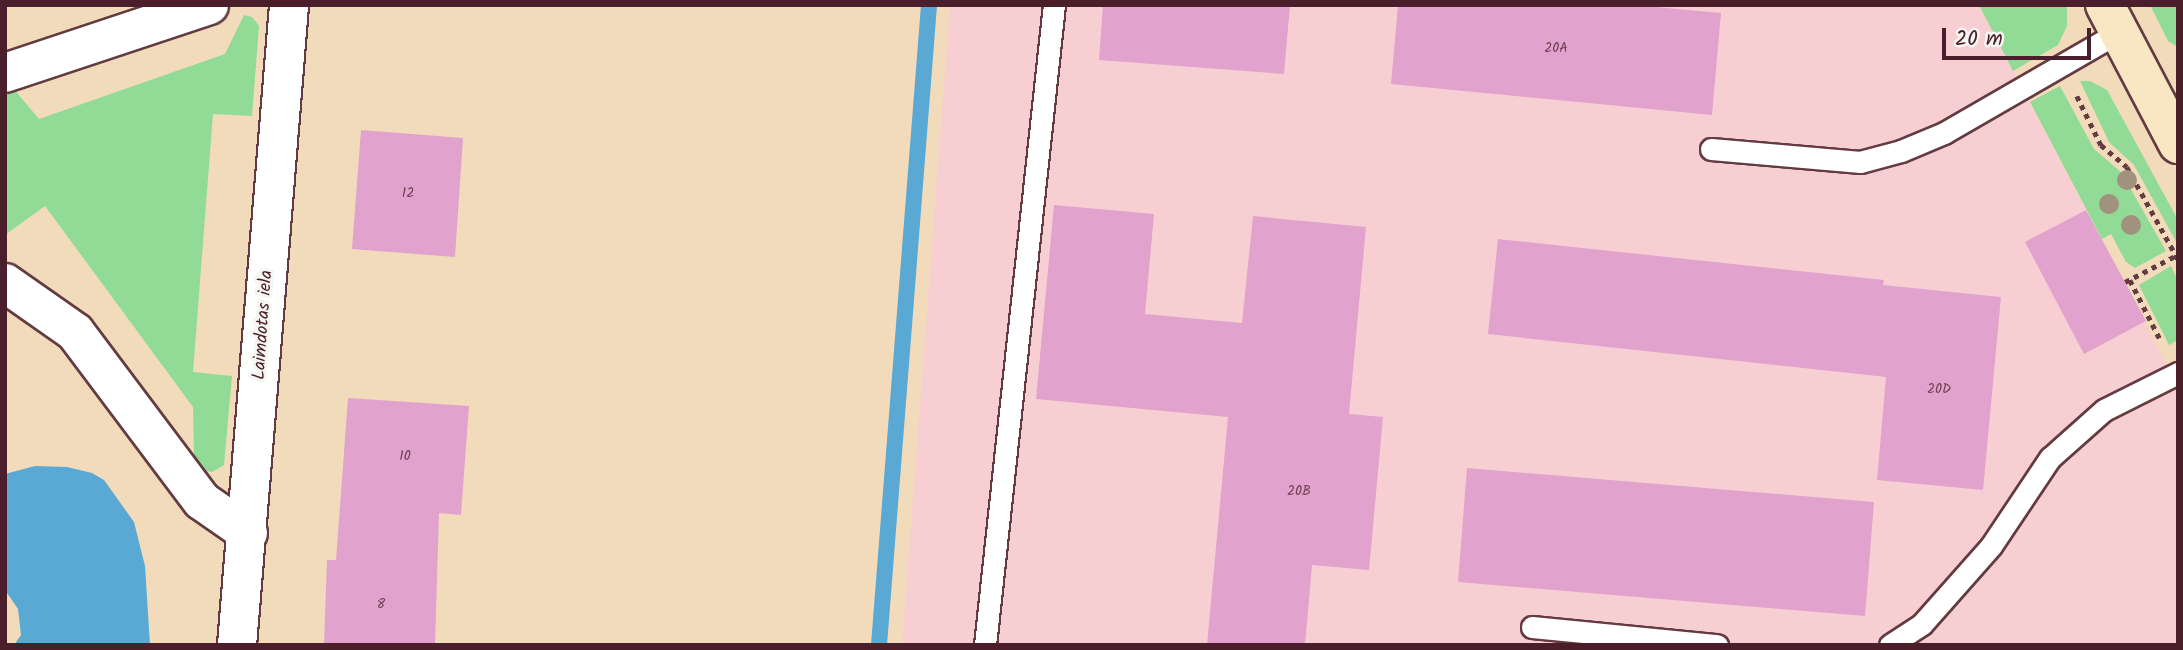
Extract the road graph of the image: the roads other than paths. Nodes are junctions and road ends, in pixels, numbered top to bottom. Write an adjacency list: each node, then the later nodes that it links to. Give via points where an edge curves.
1 (209, 5): 5 (street)
2 (289, 5): 10 (street, Laimdotas iela)
3 (1054, 5): 13 (lane)
4 (2112, 19): 6 (main road); 7 (lane, via 2062,64 1944,133 1901,151 1860,162)
5 (5, 73)
6 (2178, 144)
7 (1711, 149)
8 (5, 283): 10 (street, via 75,332 202,501)
9 (2177, 373): 15 (lane, via 2104,410 2050,458 1991,545 1922,624)
10 (248, 533): 12 (street, Laimdotas iela)
11 (1532, 627): 14 (lane)
12 (237, 645)
13 (985, 645)
14 (1717, 645)
15 (1889, 645)

